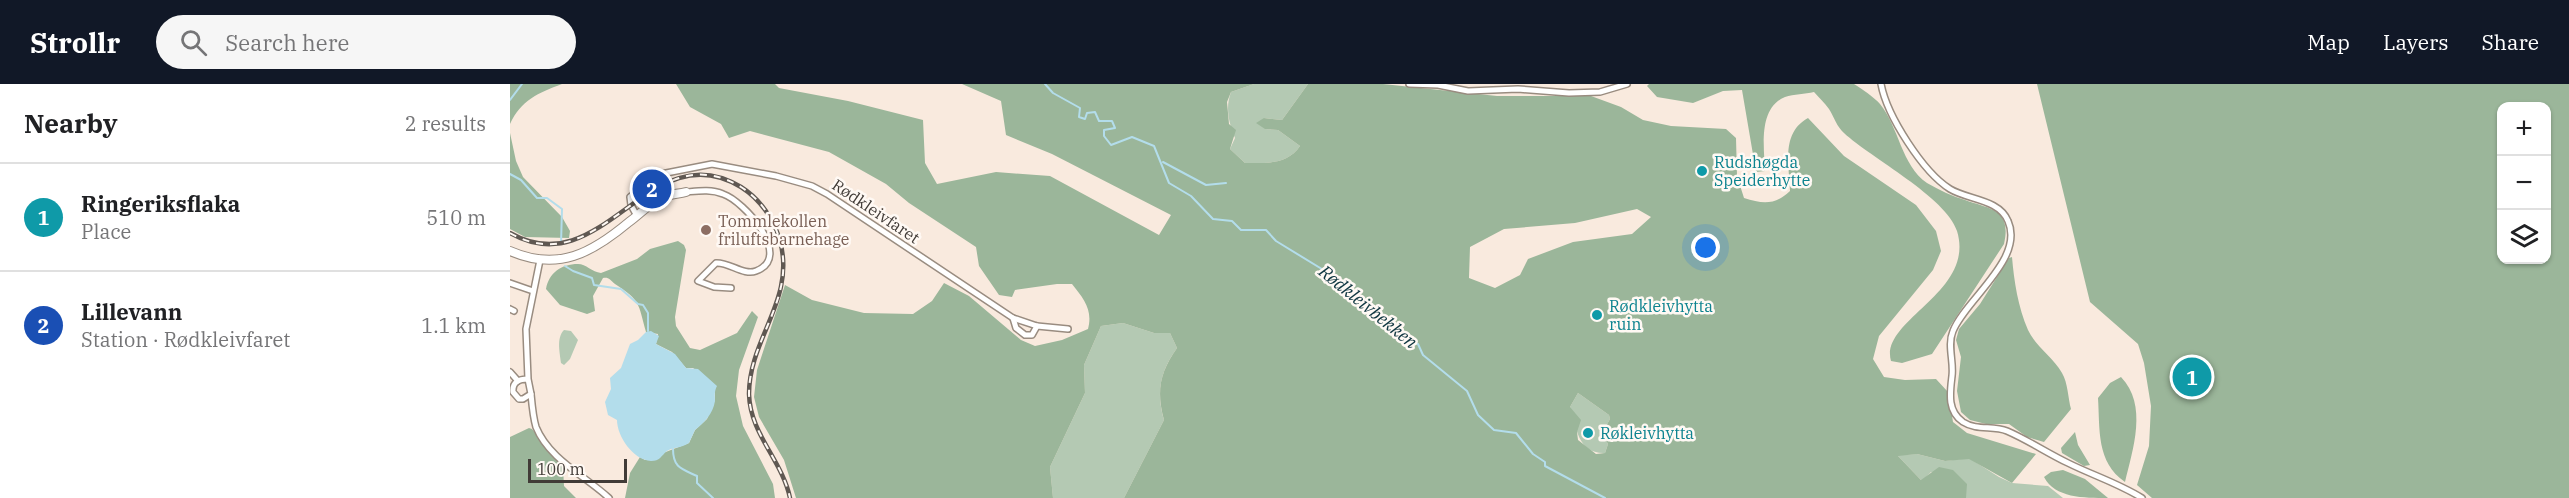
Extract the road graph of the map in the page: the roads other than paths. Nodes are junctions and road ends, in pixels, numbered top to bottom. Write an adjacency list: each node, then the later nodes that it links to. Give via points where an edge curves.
1 (1409, 84): 2 (street, via 1468,91 1569,93 1600,92)
2 (1627, 84)
3 (1881, 84): 19 (street, via 1897,122 1924,166 1952,190 1996,207 2010,226 2010,244 2002,261 1953,331 1953,411 1966,424 2009,432)
4 (686, 192): 5 (street, via 663,197); 9 (street, via 730,196 749,211 764,234 769,252 761,269 750,272 716,263 698,281 714,288)
5 (637, 216): 7 (street, via 585,252 562,260); 11 (street, Rødkleivfaret, via 630,197 656,176 716,164 793,181 827,194)
6 (510, 251): 7 (street)
7 (540, 260): 10 (street)
8 (510, 283): 10 (street)
9 (731, 288)
10 (533, 291): 15 (street, via 526,328)
11 (1013, 318): 12 (street, Rødkleivfaret); 12 (street, Rødkleivfaret, via 1024,335 1032,335)
12 (1037, 326): 13 (street, Rødkleivfaret)
13 (1068, 329)
14 (510, 372): 16 (street)
15 (528, 379): 16 (street); 17 (street)
16 (518, 381): 17 (street, via 513,388 515,396 523,399)
17 (531, 394): 18 (street, via 534,421 545,442)
18 (609, 498)
19 (2142, 498)

